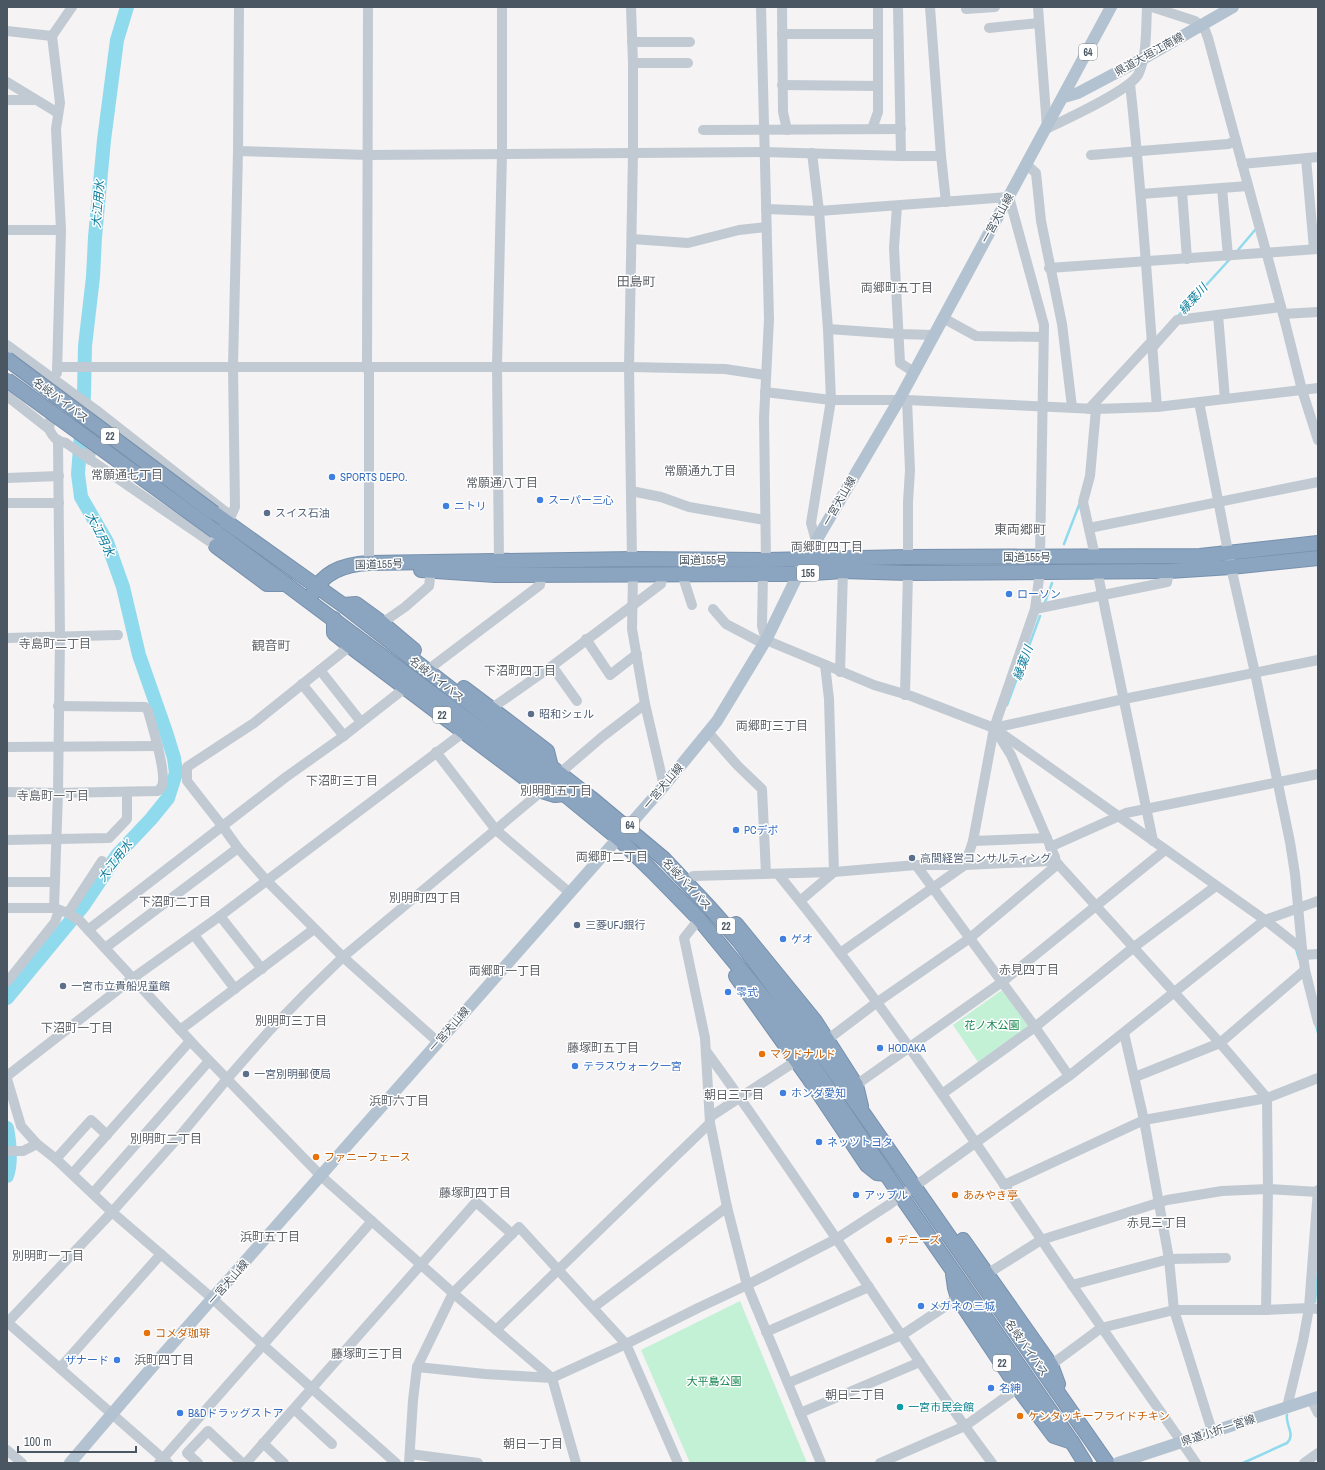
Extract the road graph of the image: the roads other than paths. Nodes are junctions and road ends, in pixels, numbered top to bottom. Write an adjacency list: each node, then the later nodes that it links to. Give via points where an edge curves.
1 (72, 7): 24 (street)
2 (239, 7): 45 (street)
3 (368, 7): 51 (street)
4 (502, 7): 48 (street)
5 (631, 7): 25 (street)
6 (761, 7): 41 (street)
7 (782, 7): 22 (street)
8 (878, 7): 23 (street)
9 (898, 7): 39 (street)
10 (930, 7): 54 (street)
11 (995, 7): 17 (street)
12 (1038, 7): 18 (street)
13 (1111, 7): 34 (main road, 一宮犬山線 / 64)
14 (1147, 7): 27 (street)
15 (1152, 7): 19 (street, via 1195,21)
16 (1233, 7): 19 (main road, 県道大垣江南線)
17 (966, 9)
18 (1040, 23): 20 (street); 38 (street)
19 (1201, 26): 27 (main road, 県道大垣江南線); 44 (street, via 1208,38)
20 (989, 28)
21 (7, 31): 24 (street)
22 (782, 34): 23 (street); 32 (street)
23 (878, 34): 33 (street)
24 (52, 36): 37 (street, via 60,103)
25 (632, 42): 26 (street); 29 (street)
26 (690, 42)
27 (1143, 58): 31 (street, via 1139,75); 34 (main road, 県道大垣江南線, via 1078,93)
28 (688, 62): 29 (street)
29 (633, 63): 49 (street)
30 (7, 82): 36 (street)
31 (1130, 84): 38 (street, via 1101,102); 46 (street)
32 (782, 85): 33 (street); 42 (street)
33 (878, 86): 43 (street, via 878,112)
34 (1064, 97): 38 (main road, 一宮犬山線 / 64)
35 (7, 100): 36 (street)
36 (34, 100): 37 (street)
37 (58, 113): 70 (street, via 56,129)
38 (1046, 128): 58 (main road, 一宮犬山線 / 64)
39 (901, 129): 43 (street); 53 (street)
40 (703, 130): 41 (street)
41 (764, 130): 42 (street); 47 (street)
42 (787, 130): 43 (street)
43 (872, 130)
44 (1236, 142): 46 (street); 57 (street)
45 (238, 151): 51 (street); 91 (street)
46 (1137, 151): 52 (street); 62 (street)
47 (764, 152): 49 (street); 50 (street); 66 (street)
48 (502, 153): 49 (street); 51 (street); 89 (street)
49 (633, 153): 71 (street)
50 (812, 153): 53 (street); 67 (street)
51 (368, 155): 93 (street)
52 (1091, 155)
53 (901, 156): 54 (street)
54 (942, 156): 64 (street)
55 (1318, 157): 56 (street)
56 (1306, 158): 57 (street); 72 (street)
57 (1242, 164): 59 (street)
58 (1027, 165): 63 (main road, 一宮犬山線 / 64); 77 (street, via 1036,173)
59 (1248, 186): 60 (street); 73 (street)
60 (1222, 188): 61 (street); 74 (street)
61 (1182, 191): 62 (street); 75 (street)
62 (1141, 194): 76 (street)
63 (1009, 197): 64 (street); 81 (main road, 一宮犬山線 / 64); 85 (street, via 1044,325)
64 (946, 202): 65 (street)
65 (897, 206): 67 (street); 83 (street, via 894,248)
66 (766, 209): 67 (street); 68 (street)
67 (819, 211): 82 (street)
68 (766, 227): 71 (street, via 739,230 688,243); 95 (street, via 769,320)
69 (7, 230): 70 (street)
70 (61, 230): 90 (street)
71 (632, 239): 92 (street)
72 (1316, 249): 73 (street)
73 (1266, 253): 74 (street); 78 (street)
74 (1228, 256): 75 (street)
75 (1187, 259): 76 (street)
76 (1145, 262): 77 (street); 87 (street)
77 (1049, 268): 108 (street, via 1062,324)
78 (1282, 310): 79 (street); 80 (street); 99 (street)
79 (1318, 312)
80 (1218, 315): 87 (street, via 1177,320); 102 (street)
81 (943, 318): 84 (main road, 一宮犬山線 / 64); 85 (street, via 976,336)
82 (828, 329): 83 (street); 103 (street)
83 (898, 334): 84 (street); 94 (street, via 900,363)
84 (934, 335): 94 (main road, 一宮犬山線 / 64)
85 (1044, 337): 106 (street)
86 (7, 345): 97 (street)
87 (1152, 345): 109 (street); 110 (street)
88 (7, 359): 125 (highway, 名岐バイパス / 22, bridge)
89 (497, 366): 92 (street); 93 (street); 135 (street)
90 (57, 367): 91 (street); 97 (street)
91 (233, 367): 93 (street); 122 (street, via 235,507)
92 (629, 367): 95 (street, via 725,369); 118 (street)
93 (367, 368): 136 (street)
94 (914, 372): 104 (main road, 一宮犬山線 / 64)
95 (766, 375): 100 (street)
96 (7, 380): 149 (highway, 名岐バイパス / 22, bridge)
97 (56, 380): 107 (street); 111 (street)
98 (1318, 388): 99 (street)
99 (1302, 390): 102 (street); 112 (street)
100 (765, 392): 103 (street); 123 (street)
101 (7, 396): 111 (street)
102 (1225, 399): 105 (street)
103 (831, 400): 104 (street); 126 (street, via 811,523)
104 (903, 400): 106 (street); 126 (main road, 一宮犬山線 / 64); 130 (street, via 910,470)
105 (1199, 402): 109 (street); 119 (street)
106 (1043, 406): 108 (street); 137 (street)
107 (92, 407): 114 (street); 122 (street)
108 (1072, 407): 110 (street)
109 (1157, 407): 110 (street)
110 (1092, 409): 124 (street, via 1090,476 1083,502)
111 (49, 429): 113 (street)
112 (1318, 440)
113 (58, 442): 114 (street, via 66,443); 115 (street)
114 (87, 458): 128 (street)
115 (59, 476): 116 (street); 121 (street)
116 (7, 478)
117 (1318, 482): 119 (street)
118 (631, 491): 123 (street, via 661,497 689,507); 133 (street)
119 (1219, 502): 124 (street); 134 (street)
120 (7, 503): 121 (street)
121 (59, 503): 161 (street)
122 (231, 516): 125 (highway)
123 (765, 520): 138 (street)
124 (1089, 528): 129 (street)
125 (237, 530): 150 (highway, 名岐バイパス / 22)
126 (816, 542): 131 (main road, 一宮犬山線 / 64)
127 (1318, 543): 134 (highway, 国道155号 / 155)
128 (216, 546): 149 (highway, via 267,584)
129 (1095, 556): 134 (highway, 国道155号 / 155, via 1200,556); 137 (highway, 国道155号 / 155)
130 (908, 557): 131 (highway, 国道155号 / 155); 137 (highway, 国道155号 / 155)
131 (806, 558): 138 (highway, 国道155号 / 155); 147 (main road, 一宮犬山線 / 64)
132 (1318, 558): 134 (highway, 国道155号 / 155)
133 (632, 559): 135 (highway, 国道155号 / 155); 138 (highway, 国道155号 / 155)
134 (1230, 560): 142 (highway, 国道155号 / 155); 173 (street)
135 (500, 561): 136 (highway, 国道155号 / 155)
136 (369, 563): 150 (highway, 国道155号 / 155, via 347,565 326,577)
137 (1040, 564): 139 (highway, 国道155号 / 155); 143 (highway, 国道155号 / 155); 157 (street)
138 (765, 567): 146 (highway, 国道155号 / 155); 147 (highway, 国道155号 / 155); 164 (street, via 762,626)
139 (1097, 570): 142 (highway, 国道155号 / 155); 151 (street)
140 (431, 571): 144 (highway, 国道155号 / 155, via 495,575); 150 (highway, 国道155号 / 155, via 350,568 340,572); 159 (street, via 429,586)
141 (843, 571): 143 (highway, 国道155号 / 155); 147 (highway, 国道155号 / 155); 172 (street)
142 (1169, 571): 151 (street, via 1167,582)
143 (908, 573): 176 (street)
144 (541, 574): 148 (highway, 国道155号 / 155); 169 (street, via 540,585)
145 (663, 574): 146 (highway, 国道155号 / 155); 148 (highway, 国道155号 / 155); 155 (street, via 662,584)
146 (682, 574): 153 (street)
147 (798, 574): 164 (main road, 一宮犬山線 / 64)
148 (633, 575): 155 (street)
149 (286, 584): 152 (highway, 名岐バイパス / 22)
150 (319, 588): 152 (highway, 国道155号 / 155); 154 (highway, 名岐バイパス / 22)
151 (1103, 595): 157 (street); 177 (street)
152 (308, 601): 158 (highway, 名岐バイパス / 22)
153 (692, 605)
154 (343, 606): 159 (highway, via 356,604); 191 (highway, 名岐バイパス / 22)
155 (632, 607): 163 (street); 166 (street, via 632,629)
156 (713, 609): 164 (street, via 726,624)
157 (1035, 609): 183 (street)
158 (334, 619): 165 (highway, 22, via 334,633); 199 (highway, 名岐バイパス / 22)
159 (382, 623): 169 (highway)
160 (118, 635): 161 (street)
161 (60, 637): 162 (street); 180 (street)
162 (7, 638)
163 (586, 639): 166 (street, via 610,674); 170 (street)
164 (765, 642): 168 (street); 185 (main road, 一宮犬山線 / 64)
165 (350, 646): 171 (street); 175 (highway, 22)
166 (637, 654): 179 (street)
167 (1318, 660): 173 (street)
168 (825, 665): 172 (street); 217 (street, via 829,700)
169 (433, 666): 181 (highway)
170 (552, 666): 178 (street); 181 (street)
171 (320, 670): 174 (street); 182 (street)
172 (840, 672): 176 (street)
173 (1255, 673): 177 (street); 193 (street)
174 (302, 684): 186 (street); 202 (street, via 254,723 187,767 187,781)
175 (405, 688): 182 (street); 184 (highway, 22)
176 (905, 695): 183 (street)
177 (1124, 699): 183 (street); 200 (street)
178 (577, 701)
179 (645, 704): 191 (street); 194 (street)
180 (58, 706): 187 (street, via 145,706); 189 (street)
181 (492, 708): 191 (highway, via 547,751)
182 (361, 722): 186 (street)
183 (994, 728): 201 (street); 208 (street); 209 (street, via 1011,755)
184 (464, 732): 190 (street); 195 (highway, 22)
185 (708, 732): 194 (main road, 一宮犬山線 / 64); 218 (street, via 762,789)
186 (344, 736): 202 (street, via 286,777)
187 (158, 746): 189 (street); 197 (street, via 162,786 158,791)
188 (7, 747): 189 (street)
189 (58, 748): 198 (street)
190 (436, 752): 203 (street); 221 (street)
191 (555, 770): 204 (highway, 名岐バイパス / 22)
192 (1318, 774): 193 (street)
193 (1278, 782): 200 (street); 231 (street, via 1295,874)
194 (664, 786): 204 (main road, 一宮犬山線 / 64)
195 (542, 791): 199 (highway, 22, via 555,795); 203 (street)
196 (7, 792): 198 (street)
197 (127, 792): 198 (street); 206 (street, via 127,820 109,838)
198 (58, 793): 206 (street)
199 (564, 794): 204 (highway, 名岐バイパス / 22)
200 (1146, 809): 201 (street); 207 (street)
201 (1119, 816): 207 (street); 209 (street)
202 (223, 827): 210 (street); 237 (street)
203 (496, 830): 226 (street); 246 (street)
204 (623, 833): 212 (highway, 名岐バイパス / 22); 226 (main road, 一宮犬山線 / 64); 234 (highway, 名岐バイパス / 22)
205 (7, 840): 206 (street)
206 (56, 840): 223 (street)
207 (1153, 840): 211 (street)
208 (973, 841): 209 (street); 216 (street)
209 (1049, 842): 214 (street)
210 (238, 848): 221 (street); 241 (street)
211 (1165, 850): 224 (street); 229 (street)
212 (664, 859): 220 (highway, 22); 255 (highway, 名岐バイパス / 22, via 739,941)
213 (102, 861): 232 (street)
214 (1057, 864): 216 (street, via 1054,861); 229 (street); 239 (street)
215 (916, 865): 216 (street); 217 (street); 225 (street)
216 (966, 865): 225 (street)
217 (834, 872): 219 (street); 227 (street)
218 (766, 874): 219 (street); 220 (street)
219 (778, 874): 227 (street)
220 (693, 876): 256 (highway, 22, via 748,937)
221 (266, 880): 233 (street); 236 (street)
222 (7, 882): 223 (street)
223 (55, 882): 232 (street)
224 (1216, 886): 235 (street); 240 (street)
225 (934, 889): 239 (street); 244 (street)
226 (570, 893): 263 (main road, 一宮犬山線 / 64)
227 (800, 901): 244 (street)
228 (1318, 901): 231 (street)
229 (1097, 906): 240 (street); 251 (street)
230 (7, 908): 232 (street)
231 (1298, 908): 235 (street); 243 (street)
232 (66, 913): 237 (street); 250 (street, via 55,922)
233 (220, 916): 238 (street); 247 (street)
234 (699, 919): 242 (highway, 名岐バイパス / 22); 266 (street, via 684,938 706,1038)
235 (1265, 920): 243 (street); 253 (street)
236 (314, 929): 246 (street); 247 (street)
237 (88, 930): 241 (street)
238 (194, 935): 249 (street); 252 (street)
239 (970, 938): 251 (street); 254 (street)
240 (1134, 947): 253 (street); 258 (street)
241 (105, 948): 249 (street)
242 (726, 951): 267 (highway, 22, via 736,976); 276 (highway, 名岐バイパス / 22, via 779,1016)
243 (1302, 952): 245 (street); 248 (street)
244 (840, 953): 254 (street)
245 (1318, 954)
246 (343, 957): 263 (street); 274 (street, via 270,1030)
247 (262, 969): 252 (street)
248 (1305, 970): 257 (street); 264 (street)
249 (132, 978): 259 (street); 270 (street)
250 (7, 982)
251 (1002, 982): 258 (street); 265 (street)
252 (235, 989): 259 (street)
253 (1173, 992): 260 (street); 264 (street)
254 (876, 1003): 261 (street); 265 (street)
255 (794, 1014): 256 (highway); 280 (highway, 名岐バイパス / 22)
256 (815, 1021): 261 (highway, 22)
257 (1318, 1022)
258 (1035, 1027): 269 (street); 277 (street)
259 (180, 1030): 262 (street)
260 (1124, 1033): 269 (street); 272 (street)
261 (826, 1040): 275 (highway, 22)
262 (190, 1041): 268 (street); 283 (street)
263 (438, 1042): 290 (main road, 一宮犬山線 / 64)
264 (1220, 1043): 272 (street); 279 (street)
265 (908, 1047): 275 (street); 277 (street)
266 (706, 1051): 278 (street); 281 (street)
267 (796, 1060): 271 (highway, 22); 278 (street)
268 (209, 1061): 274 (street); 295 (street)
269 (1069, 1076): 284 (street)
270 (7, 1077): 285 (street, via 21,1126)
271 (808, 1077): 276 (highway); 289 (highway, 22, via 867,1165 877,1173)
272 (1135, 1077): 282 (street)
273 (1318, 1078): 279 (street)
274 (227, 1079): 290 (street); 300 (street)
275 (856, 1085): 280 (highway, 22)
276 (829, 1087): 289 (highway, 名岐バイパス / 22)
277 (942, 1094): 284 (street)
278 (740, 1097): 281 (street); 303 (street)
279 (1267, 1098): 282 (street); 293 (street)
280 (863, 1115): 292 (highway, 名岐バイパス / 22)
281 (710, 1120): 298 (street); 309 (street)
282 (1144, 1120): 291 (street); 297 (street)
283 (107, 1135): 287 (street, via 91,1120); 288 (street)
284 (975, 1143): 291 (street); 292 (street)
285 (37, 1144): 286 (street, via 24,1151); 287 (street)
286 (7, 1151)
287 (56, 1159): 288 (street)
288 (72, 1174): 295 (street)
289 (886, 1174): 296 (highway, 名岐バイパス / 22)
290 (321, 1176): 301 (street); 316 (main road, 一宮犬山線 / 64)
291 (1004, 1185): 304 (street)
292 (914, 1187): 296 (street); 299 (highway, 名岐バイパス / 22)
293 (1268, 1189): 294 (street); 297 (street, via 1222,1191); 321 (street)
294 (1318, 1191): 319 (street)
295 (93, 1193): 300 (street)
296 (901, 1196): 303 (street); 310 (highway, 名岐バイパス / 22)
297 (1159, 1203): 304 (street); 307 (street)
298 (727, 1207): 312 (street); 318 (street)
299 (929, 1209): 311 (highway, 22, via 947,1218); 339 (highway, 名岐バイパス / 22)
300 (112, 1212): 305 (street); 323 (street)
301 (372, 1221): 308 (street); 329 (street)
302 (512, 1234): 308 (street, via 476,1202); 309 (street, via 519,1227); 315 (street)
303 (836, 1239): 312 (street); 314 (street)
304 (1041, 1240): 311 (street); 313 (street)
305 (161, 1254): 316 (street); 333 (street)
306 (1226, 1258): 307 (street)
307 (1169, 1259): 313 (street); 320 (street)
308 (421, 1264): 315 (street); 337 (street)
309 (559, 1269): 318 (street); 325 (street)
310 (953, 1270): 317 (highway, 22, via 955,1288); 322 (highway, 名岐バイパス / 22)
311 (987, 1274): 331 (highway, 22)
312 (747, 1285): 326 (street); 328 (street)
313 (1072, 1285): 324 (street)
314 (869, 1287): 326 (street); 327 (street)
315 (453, 1293): 325 (street); 332 (street)
316 (213, 1299): 329 (street); 343 (main road, 一宮犬山線 / 64)
317 (962, 1303): 322 (highway); 327 (street); 336 (highway, 22)
318 (594, 1307): 328 (street)
319 (1313, 1309): 321 (street); 340 (street)
320 (1174, 1310): 321 (street); 324 (street); 346 (street)
321 (1266, 1310)
322 (988, 1321): 347 (highway, 名岐バイパス / 22)
323 (7, 1322): 333 (street)
324 (1102, 1328): 331 (street); 348 (street)
325 (496, 1330): 334 (street)
326 (766, 1332): 335 (street)
327 (902, 1335): 330 (street); 335 (street)
328 (626, 1344): 334 (street); 363 (street)
329 (263, 1345): 337 (street); 354 (street)
330 (920, 1362): 342 (street); 345 (street)
331 (1051, 1365): 339 (highway, 22)
332 (417, 1367): 334 (street); 353 (street)
333 (60, 1368): 343 (street)
334 (552, 1378): 362 (street)
335 (788, 1383): 342 (street)
336 (1018, 1388): 345 (street); 347 (highway, 22, via 1054,1436)
337 (312, 1389): 341 (street); 360 (street)
338 (1315, 1398): 340 (main road, 県道小折一宮線); 344 (street)
339 (1065, 1402): 368 (highway, 名岐バイパス / 22)
340 (1287, 1407): 346 (main road, 県道小折一宮線)
341 (294, 1409): 349 (street); 350 (street)
342 (800, 1413): 364 (street)
343 (112, 1414): 354 (street); 356 (main road, 一宮犬山線 / 64)
344 (1318, 1414)
345 (965, 1426): 365 (street); 366 (street)
346 (1212, 1432): 348 (main road, 県道小折一宮線)
347 (1072, 1442): 367 (highway, 名岐バイパス / 22)
348 (1181, 1442): 369 (main road, 県道小折一宮線); 370 (street)
349 (263, 1443): 358 (street); 359 (street)
350 (332, 1444)
351 (7, 1450): 355 (street)
352 (1318, 1453): 371 (street)
353 (409, 1459): 361 (street)
354 (163, 1462)
355 (22, 1463)
356 (70, 1463)
357 (198, 1463): 358 (street, via 187,1453 208,1431)
358 (244, 1463)
359 (284, 1463)
360 (396, 1463)
361 (478, 1463)
362 (576, 1463)
363 (678, 1463)
364 (821, 1463)
365 (880, 1463)
366 (992, 1463)
367 (1085, 1463)
368 (1107, 1463)
369 (1118, 1463)
370 (1196, 1463)
371 (1304, 1463)

